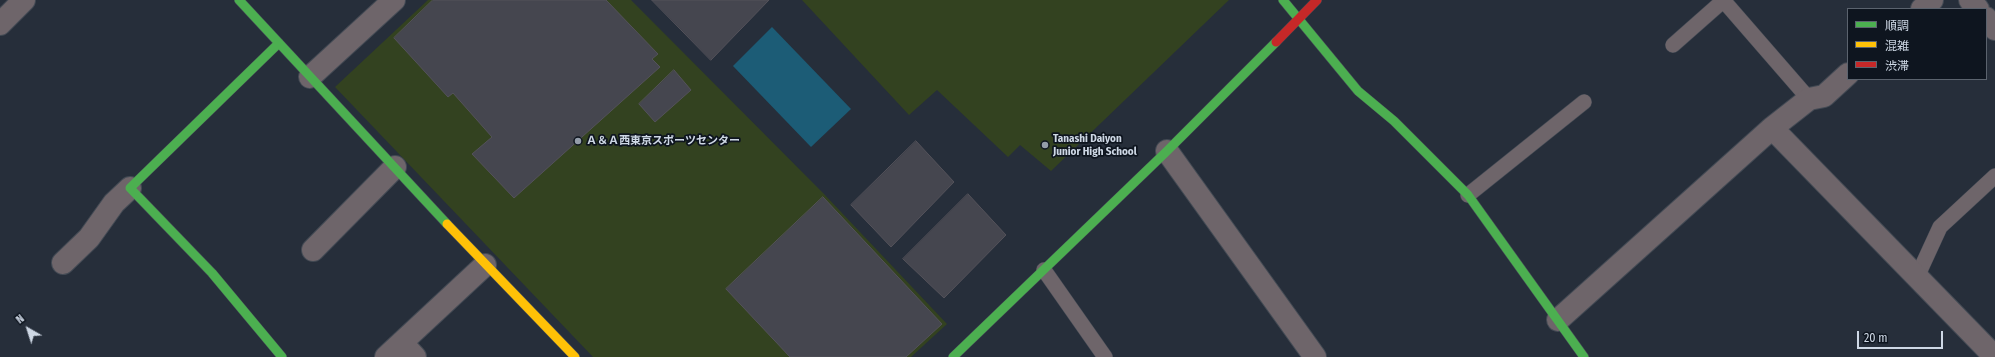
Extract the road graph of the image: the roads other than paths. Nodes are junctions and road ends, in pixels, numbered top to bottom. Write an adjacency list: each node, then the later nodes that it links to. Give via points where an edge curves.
1 (24, 0): 13 (street)
2 (239, 0): 15 (street)
3 (394, 0): 18 (street)
4 (1283, 0): 11 (street)
5 (1317, 0): 11 (street)
6 (1724, 0): 16 (lane); 19 (lane)
7 (1932, 0): 9 (street)
8 (1970, 0): 10 (street)
9 (1923, 8)
10 (1977, 8)
11 (1298, 18): 22 (street); 26 (street, via 1358,91 1394,121)
12 (1987, 19): 14 (street)
13 (0, 24)
14 (1995, 29)
15 (279, 43): 18 (street); 25 (street)
16 (1673, 46)
17 (1847, 75): 19 (street, via 1824,96)
18 (310, 77): 23 (street)
19 (1809, 99): 21 (street)
20 (1584, 102): 26 (lane)
21 (1772, 128): 31 (street); 32 (street)
22 (1167, 151): 30 (street); 38 (street)
23 (395, 167): 27 (street); 29 (street)
24 (1995, 176): 31 (lane, via 1940,227)
25 (130, 188): 28 (street, via 114,203 89,238); 34 (street, via 212,273)
26 (1468, 195): 32 (street)
27 (313, 250)
28 (63, 263)
29 (485, 265): 33 (street); 35 (street)
30 (1044, 270): 36 (street); 37 (lane)
31 (1917, 277): 40 (street)
32 (1558, 320): 39 (street)
33 (401, 352)
34 (282, 357)
35 (575, 357)
36 (953, 357)
37 (1105, 357)
38 (1315, 357)
39 (1584, 357)
40 (1995, 357)

